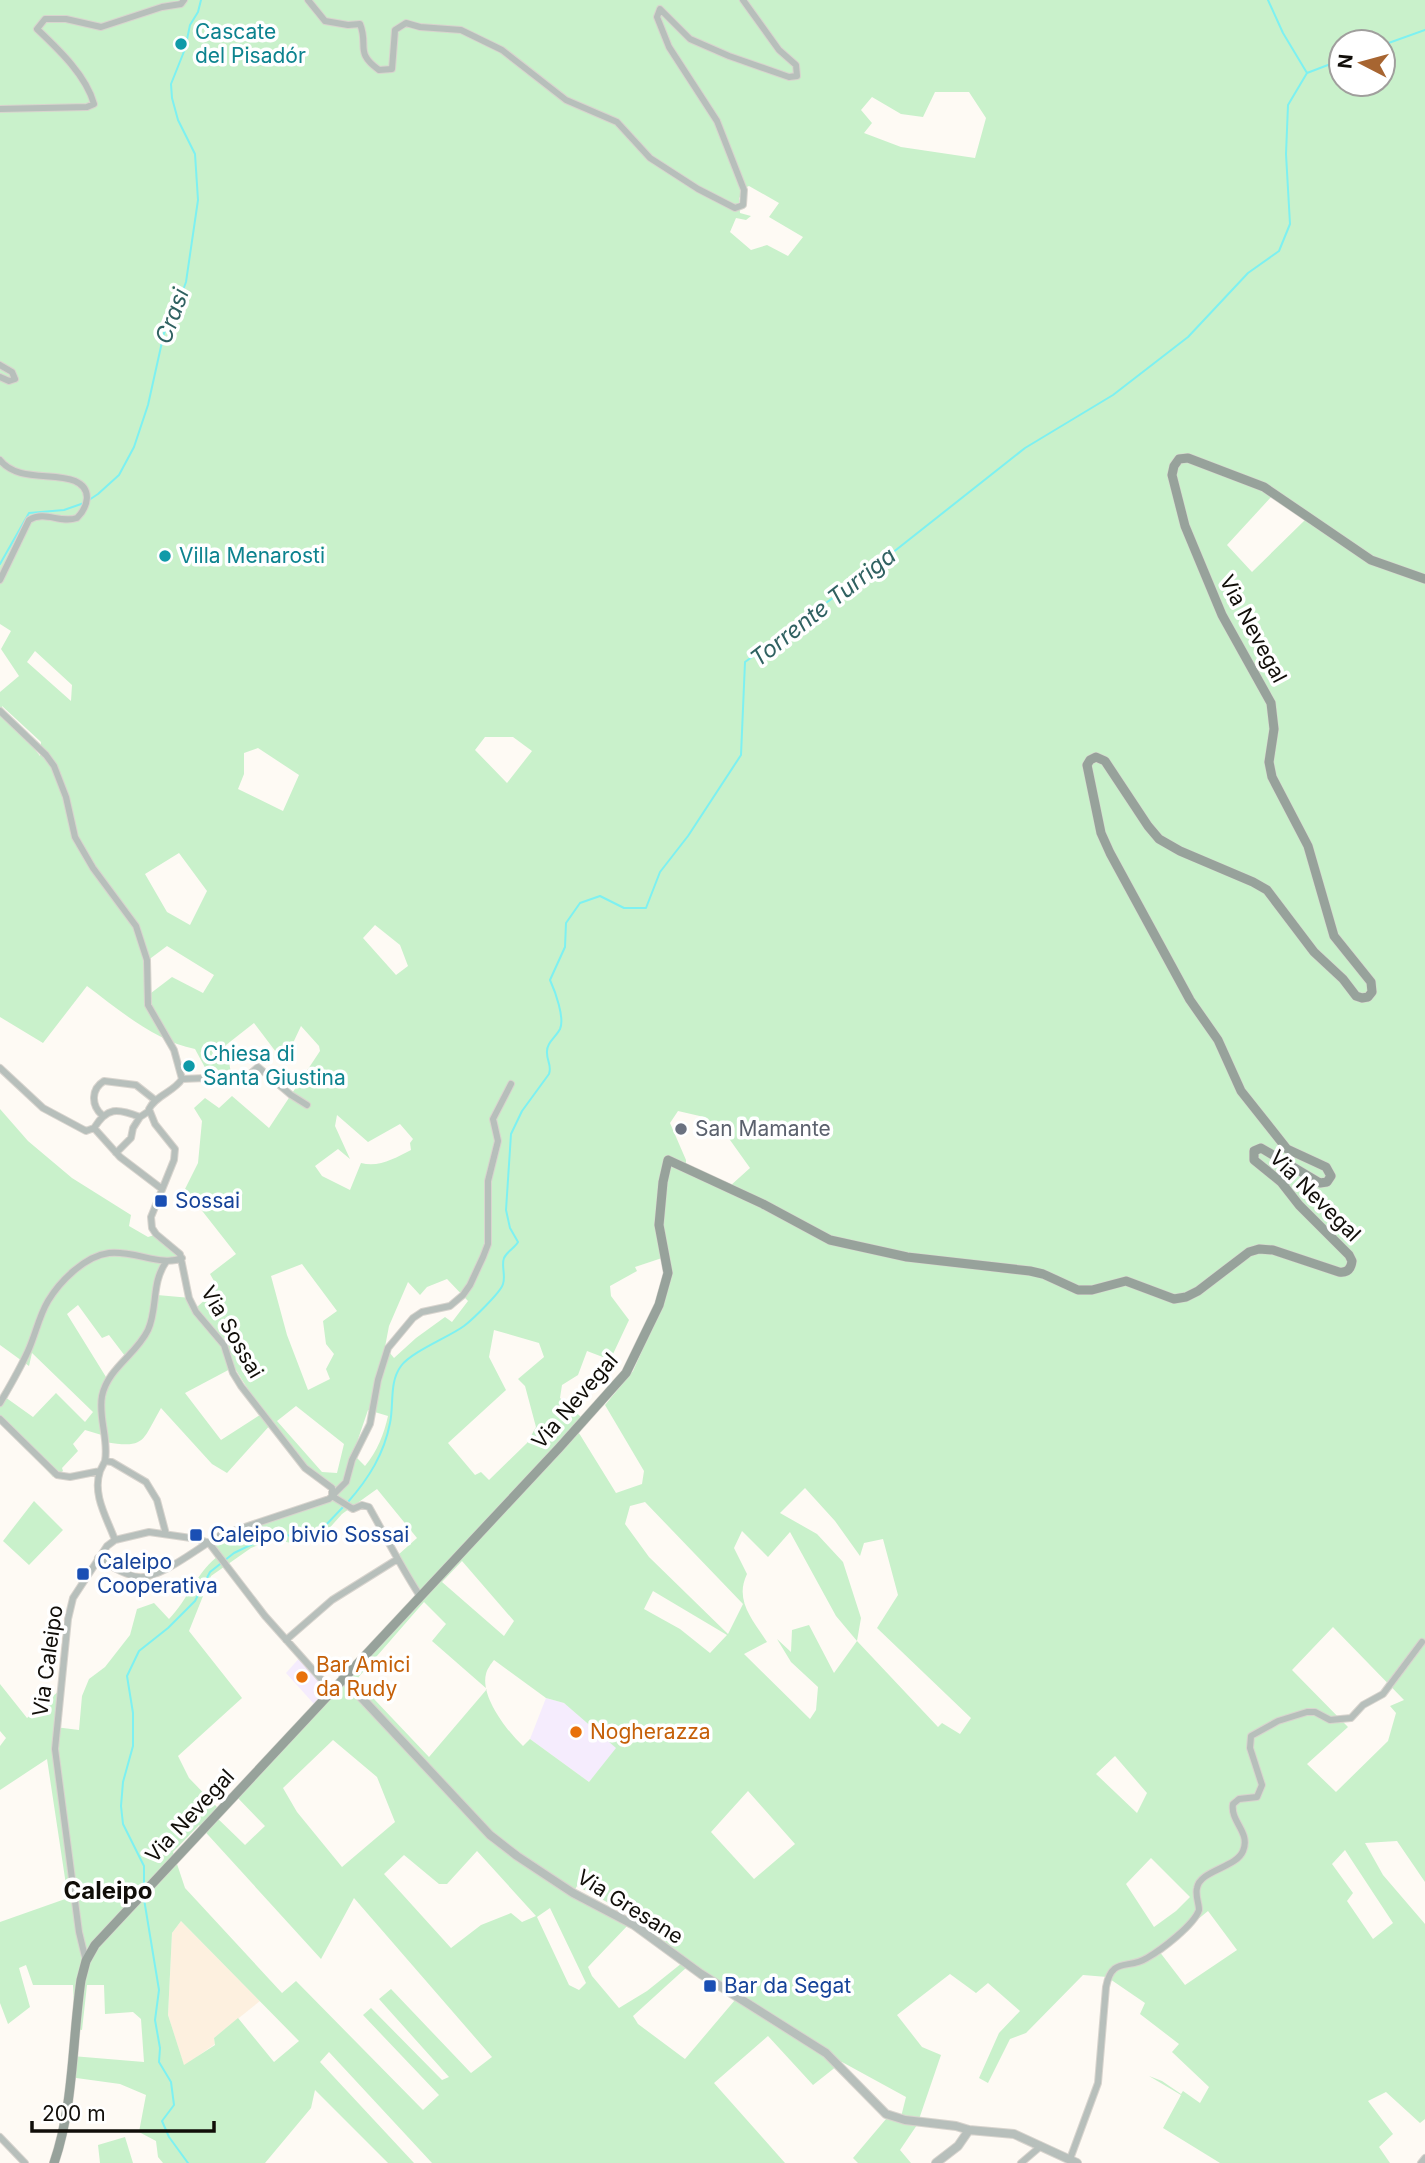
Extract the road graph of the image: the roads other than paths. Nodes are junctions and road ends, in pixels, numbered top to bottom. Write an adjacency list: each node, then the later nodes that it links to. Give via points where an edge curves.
1 (184, 0): 4 (street, via 101,27 45,19 37,29 85,83 94,104)
2 (307, 0): 3 (street, via 325,21 360,24 364,34 361,49 379,70 392,69 395,30 406,23 461,30 502,50 566,100 617,122 650,158 735,208 744,205 744,190 717,121 669,47 657,17 660,9 690,39 789,77 797,76 796,65 779,50)
3 (743, 0)
4 (0, 109)
5 (0, 365): 6 (street, via 15,379)
6 (0, 377)
7 (0, 460): 9 (street, via 4,466 37,477 76,482 82,485 87,502 77,518 62,521 47,515 29,520)
8 (1425, 579): 34 (main road, Via Nevegal, via 1371,560 1254,482 1188,458 1178,459 1174,466 1181,513 1210,590 1269,697 1274,722 1269,762 1272,777 1308,846 1334,936 1371,982 1368,997 1353,994 1306,943 1267,890 1164,843 1105,761 1096,757 1087,765 1101,833 1110,853 1190,1000 1218,1040 1241,1091 1287,1149 1328,1168 1330,1178 1320,1183 1261,1148 1254,1151 1254,1160 1281,1182 1349,1255 1350,1268 1339,1272 1259,1249 1180,1298 1126,1281 1078,1290 1030,1271 907,1257 830,1240 669,1160 659,1225 667,1280 629,1367)
9 (0, 580)
10 (0, 711): 12 (street, via 54,766 75,836 136,926 147,960 148,1004 168,1038)
11 (0, 1068): 19 (street, via 43,1108 86,1130)
12 (182, 1079): 14 (street); 15 (street, via 234,1083 258,1067)
13 (511, 1084): 28 (street, via 493,1119 498,1142 488,1181 488,1244 483,1257 463,1295 450,1306 413,1318 388,1348 370,1424)
14 (155, 1100): 16 (street); 17 (street, via 136,1085 104,1081 94,1097)
15 (307, 1105)
16 (149, 1111): 18 (street); 21 (street, via 175,1149)
17 (102, 1115): 18 (street, via 117,1111); 19 (street)
18 (140, 1116): 20 (street, via 131,1138)
19 (94, 1128): 20 (street)
20 (116, 1153): 21 (street)
21 (162, 1189): 22 (street, via 151,1217 152,1228)
22 (182, 1258): 23 (street); 28 (street, Via Sossai, via 189,1298 224,1345 235,1377 305,1468 331,1486)
23 (166, 1262): 24 (street, via 117,1252 79,1266 48,1302 28,1353); 26 (street, via 157,1278 148,1328 107,1381 101,1409)
24 (0, 1403)
25 (0, 1419): 27 (street, via 57,1475)
26 (104, 1461): 27 (street); 29 (street, via 146,1482 157,1500)
27 (100, 1472): 30 (street, via 98,1495)
28 (335, 1498): 31 (street); 33 (street, via 350,1508 369,1507)
29 (166, 1534): 30 (street, via 149,1532); 31 (street)
30 (115, 1540): 32 (street, Via Caleipo)
31 (206, 1542): 32 (street, via 181,1560 140,1577); 35 (street)
32 (98, 1558): 39 (street, Via Caleipo, via 73,1598 68,1619 55,1749)
33 (396, 1560): 34 (street); 35 (street, via 332,1600)
34 (420, 1596): 37 (main road, Via Nevegal)
35 (286, 1640): 38 (street)
36 (1422, 1642): 44 (street, via 1383,1694 1350,1718 1330,1720 1307,1712 1251,1736 1250,1748 1262,1785 1257,1797 1233,1804 1233,1814 1245,1835 1243,1852 1198,1884 1199,1910 1192,1923 1147,1959 1120,1965 1110,1974 1098,2083)
37 (343, 1678): 38 (main road, Via Nevegal); 40 (street, Via Gresane, via 482,1827 517,1856 634,1925 701,1974 826,2053 886,2114)
38 (331, 1690): 39 (main road, Via Nevegal, via 99,1940)
39 (86, 1961): 46 (main road, via 66,2118)
40 (969, 2130): 42 (street, Via Gresane, via 1005,2132); 47 (street, via 958,2146)
41 (0, 2137): 45 (street)
42 (1041, 2146): 44 (street, Via Gresane); 48 (street)
43 (1425, 2158): 49 (street)
44 (1074, 2161)
45 (25, 2163)
46 (54, 2163)
47 (936, 2163)
48 (1021, 2163)
49 (1421, 2163)

